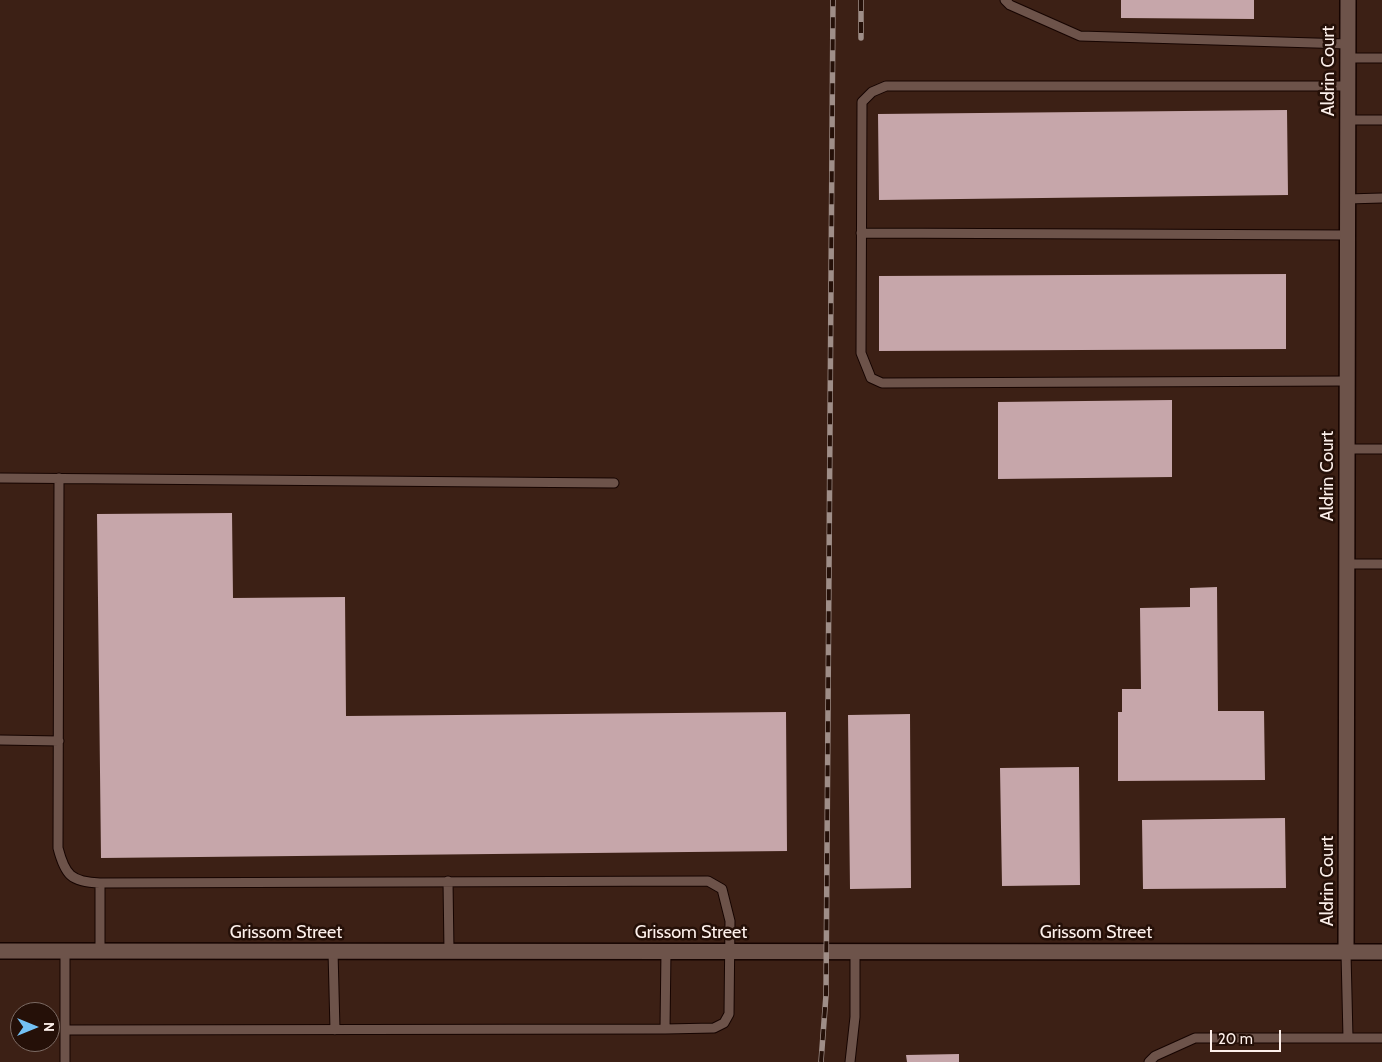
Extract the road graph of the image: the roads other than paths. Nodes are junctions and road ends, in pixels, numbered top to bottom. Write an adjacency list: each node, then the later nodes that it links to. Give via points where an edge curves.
1 (1005, 0): 3 (lane, via 1080,36)
2 (1348, 0): 3 (street, Aldrin Court)
3 (1348, 51): 4 (lane); 5 (street, Aldrin Court)
4 (1382, 58)
5 (1347, 86): 6 (street, Aldrin Court); 10 (lane, via 886,86 872,92 862,102)
6 (1347, 120): 7 (lane); 9 (street, Aldrin Court)
7 (1382, 120)
8 (1382, 198): 9 (lane)
9 (1347, 199): 11 (street, Aldrin Court)
10 (862, 233): 11 (lane); 12 (lane, via 861,352 871,378 882,383)
11 (1347, 235): 12 (street, Aldrin Court)
12 (1347, 381): 13 (street, Aldrin Court)
13 (1347, 449): 14 (lane); 18 (street, Aldrin Court)
14 (1382, 449)
15 (0, 478): 16 (lane)
16 (59, 478): 17 (lane); 21 (lane)
17 (614, 483)
18 (1347, 564): 19 (lane); 33 (street, Aldrin Court)
19 (1382, 564)
20 (0, 740): 21 (lane)
21 (59, 741): 23 (lane, via 58,848 63,866 72,878)
22 (448, 881): 23 (lane); 28 (lane); 30 (lane, via 708,881 722,888 727,903)
23 (100, 883): 26 (lane)
24 (0, 951): 25 (street, Grissom Street)
25 (65, 951): 26 (street, Grissom Street); 35 (lane)
26 (100, 951): 27 (street, Grissom Street)
27 (333, 951): 28 (street, Grissom Street); 36 (lane)
28 (449, 951): 29 (street, Grissom Street)
29 (666, 951): 30 (street, Grissom Street); 34 (lane)
30 (729, 951): 31 (street, Grissom Street); 34 (lane, via 729,1014 724,1023 714,1028)
31 (855, 951): 33 (street, Grissom Street); 40 (lane, via 855,1017)
32 (1382, 952): 33 (street, Grissom Street)
33 (1346, 953): 37 (lane)
34 (665, 1029): 36 (lane)
35 (65, 1030): 36 (lane); 39 (lane)
36 (335, 1030)
37 (1348, 1038): 38 (lane); 41 (lane, via 1194,1038)
38 (1382, 1038)
39 (65, 1062)
40 (850, 1062)
41 (1149, 1062)

